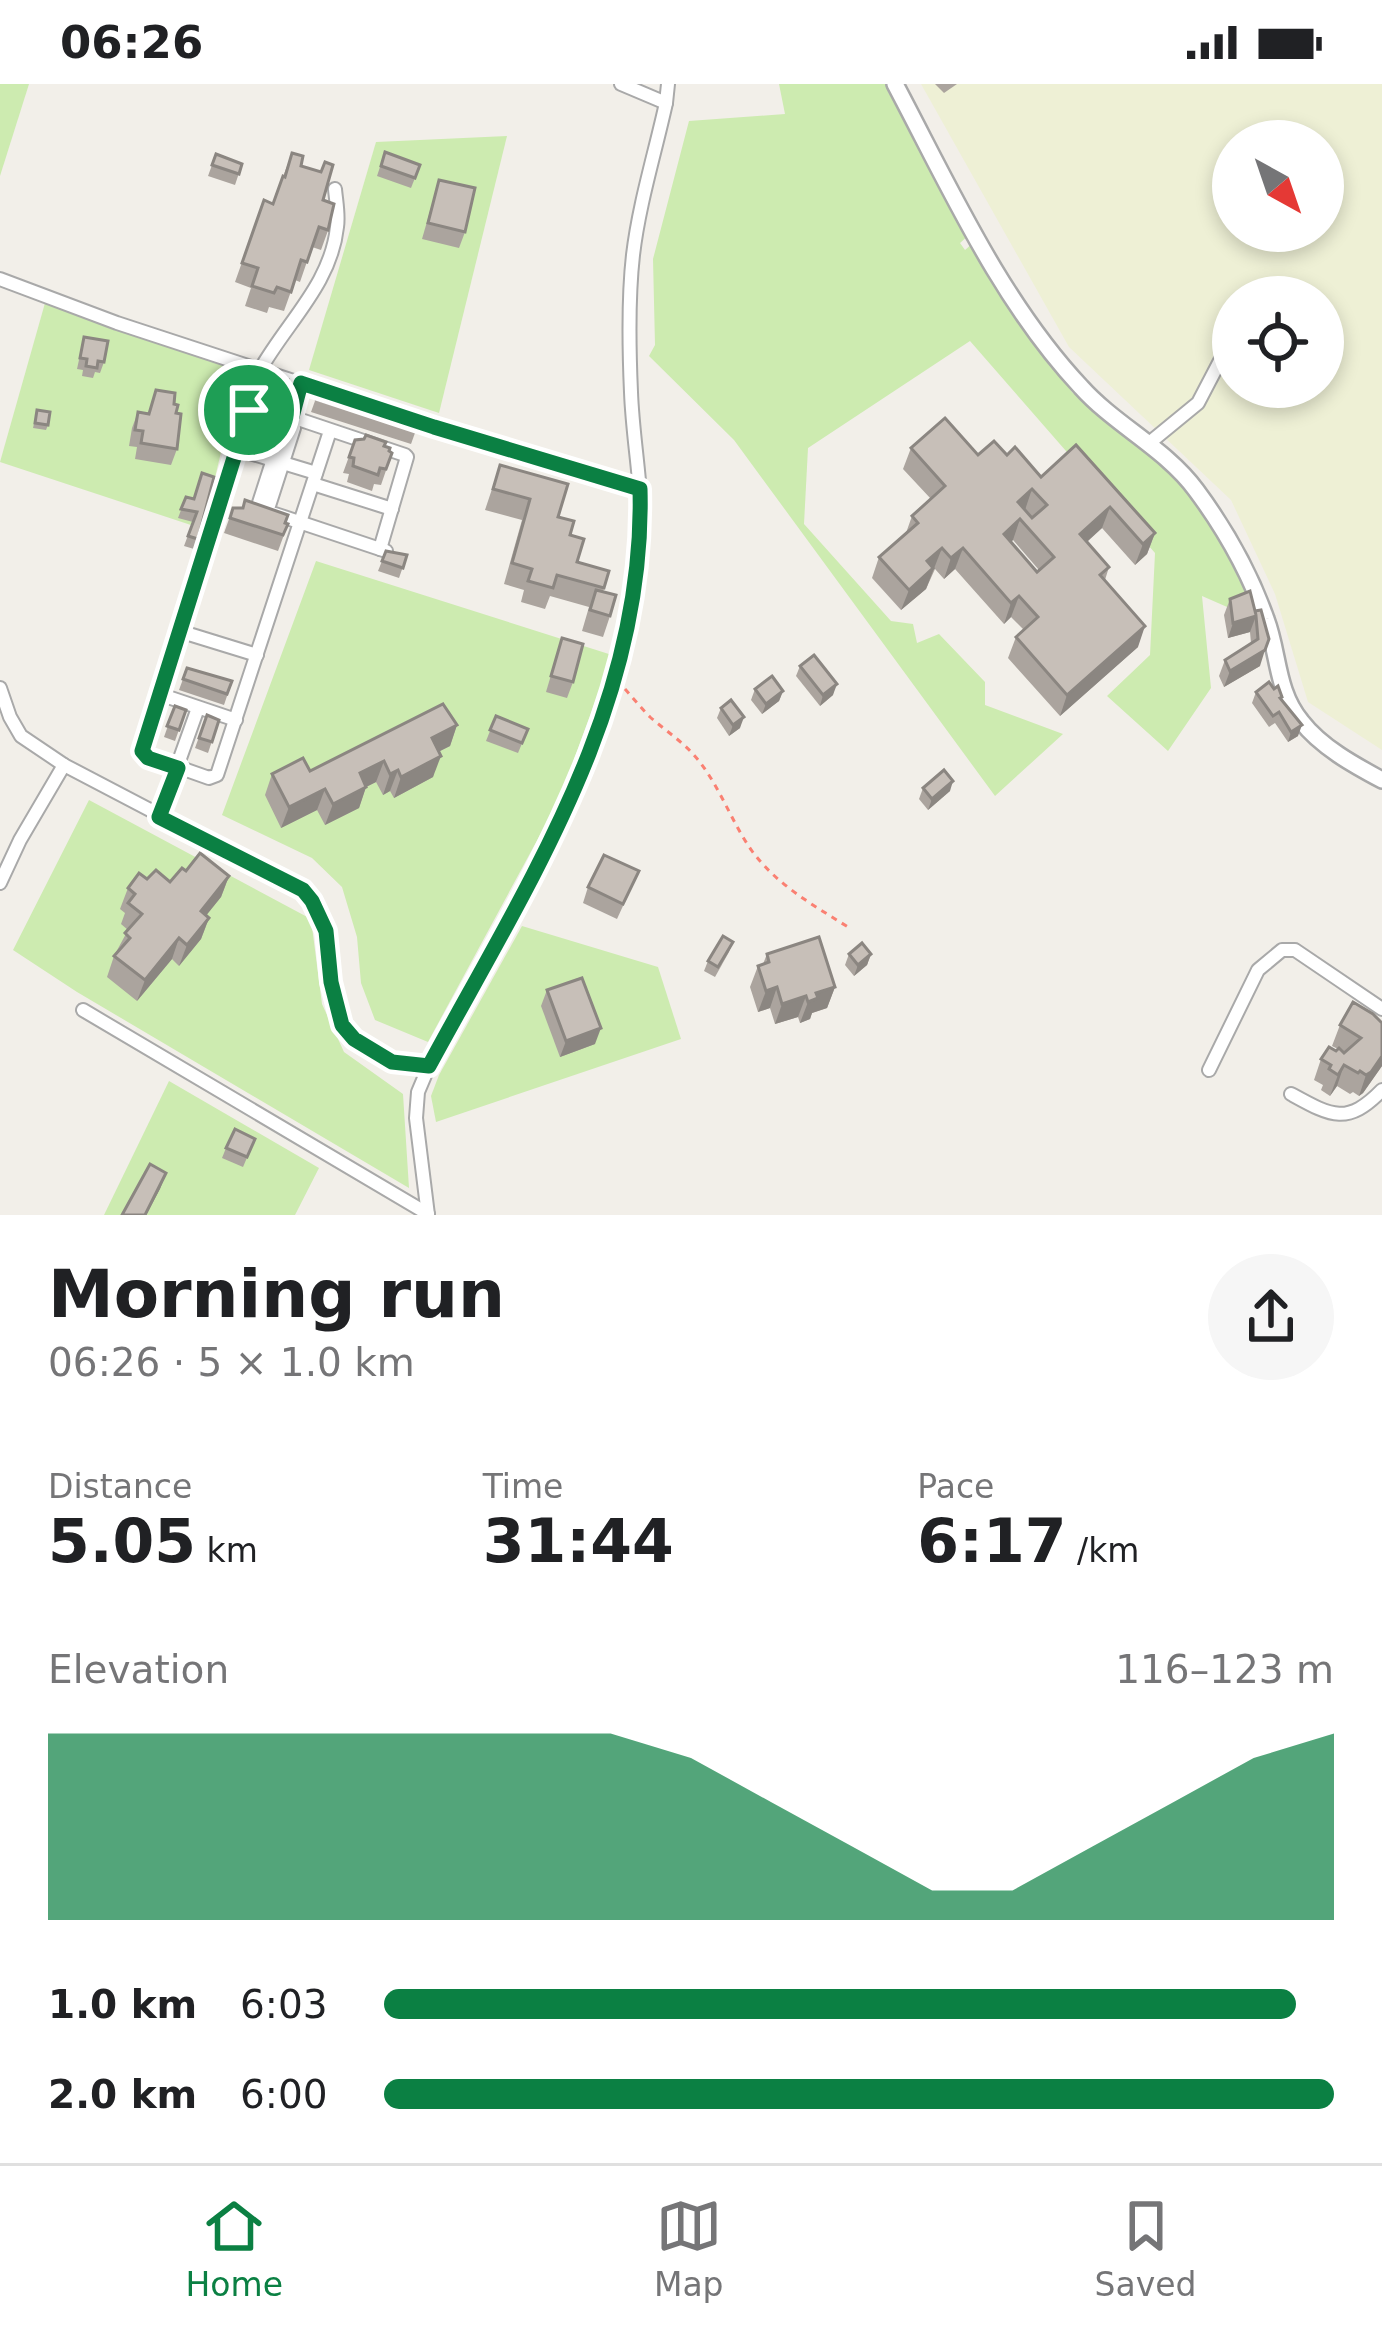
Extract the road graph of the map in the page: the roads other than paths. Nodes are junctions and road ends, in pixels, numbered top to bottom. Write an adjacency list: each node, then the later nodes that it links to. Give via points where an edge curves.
1 (621, 84): 4 (street)
2 (668, 84): 4 (street)
3 (895, 84): 14 (street, via 1016,302 1082,390)
4 (666, 103): 18 (street, via 633,253 631,393)
5 (335, 188): 7 (street, via 338,224 323,277)
6 (0, 279): 7 (street)
7 (260, 370): 9 (street)
8 (1212, 376): 14 (street, via 1198,403)
9 (301, 383): 10 (street); 12 (street)
10 (346, 398)
11 (390, 412): 18 (street)
12 (292, 417): 13 (street); 15 (street, via 250,407); 16 (street)
13 (330, 431): 17 (street); 20 (street, via 407,457)
14 (1148, 444): 33 (street, via 1194,487 1237,556 1300,721)
15 (236, 449): 16 (street); 19 (street)
16 (278, 461): 17 (street); 21 (street)
17 (315, 478): 20 (street); 22 (street)
18 (640, 489): 38 (street, via 630,623 582,776)
19 (221, 497): 21 (street); 25 (street)
20 (392, 509): 23 (street)
21 (262, 510): 22 (street)
22 (300, 523): 23 (street); 26 (street)
23 (380, 549): 24 (street)
24 (399, 556)
25 (179, 631): 26 (street); 28 (street)
26 (257, 655): 30 (street)
27 (0, 688): 31 (street, via 21,736)
28 (159, 694): 29 (street); 32 (street, via 142,751)
29 (198, 708): 30 (street); 32 (street)
30 (236, 720): 32 (street, via 217,775)
31 (64, 765): 34 (street); 35 (street)
32 (178, 768): 34 (street)
33 (1382, 780)
34 (159, 817): 38 (street, via 303,890 326,931 342,1025 392,1062)
35 (0, 883)
36 (1382, 1009): 39 (street, via 1295,950 1282,950 1258,970)
37 (83, 1010): 42 (street)
38 (429, 1066): 42 (street, via 416,1118)
39 (1209, 1070)
40 (1382, 1090): 41 (street, via 1371,1103 1335,1116)
41 (1291, 1094)
42 (428, 1214)

